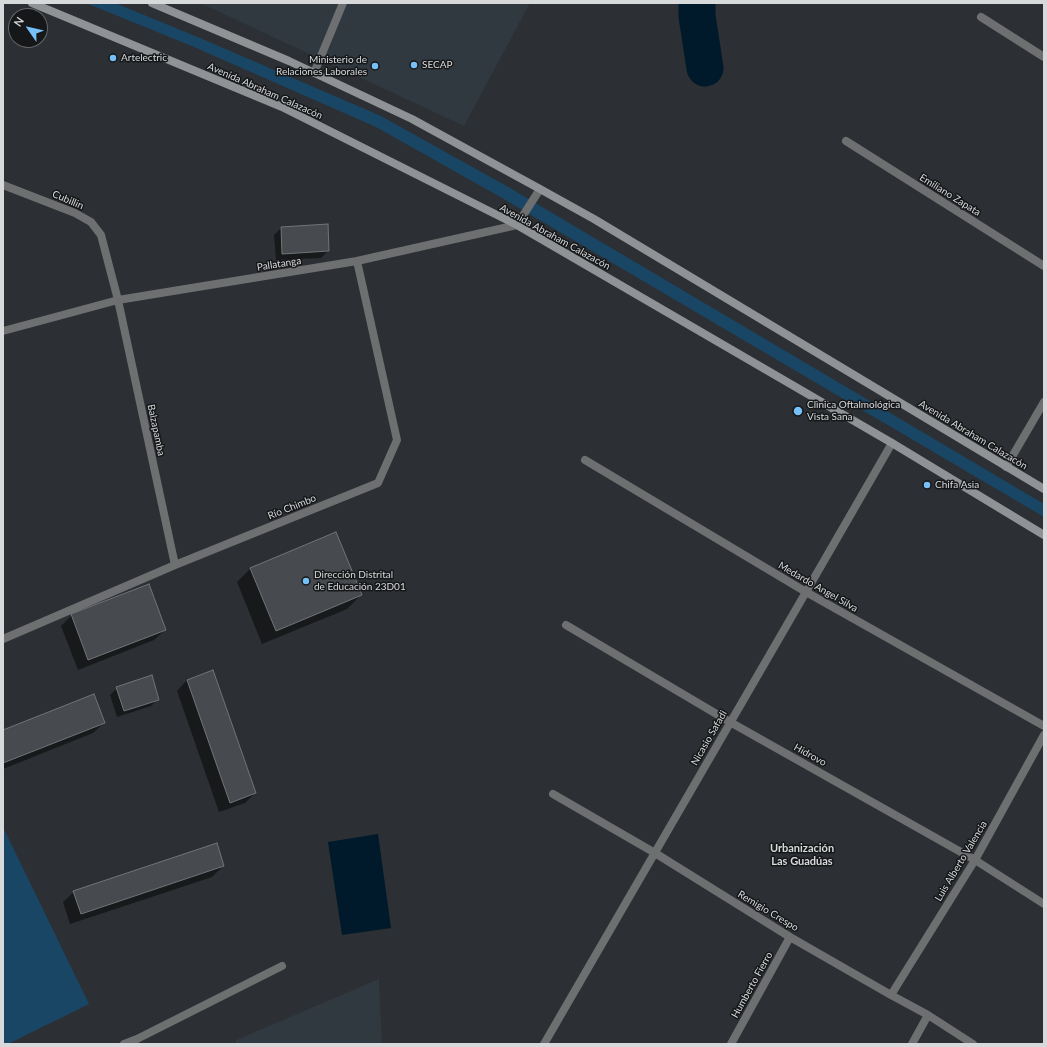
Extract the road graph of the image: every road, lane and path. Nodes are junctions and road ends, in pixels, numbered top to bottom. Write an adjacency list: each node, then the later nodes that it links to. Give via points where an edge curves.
1 (32, 3): 10 (main road, Avenida Abraham Calazacón, via 282,107)
2 (152, 3): 6 (main road, Avenida Abraham Calazacón)
3 (343, 3): 6 (street)
4 (981, 17): 5 (street)
5 (1044, 57)
6 (314, 73): 9 (main road, Avenida Abraham Calazacón, via 412,119)
7 (846, 141): 12 (street, Emiliano Zapata)
8 (3, 185): 13 (street, Cubillin, via 75,213 91,222 101,235)
9 (540, 189): 10 (street); 18 (main road, Avenida Abraham Calazacón)
10 (517, 225): 11 (street, Pallatanga); 16 (main road, Avenida Abraham Calazacón)
11 (357, 262): 13 (street, Pallatanga); 21 (street, Río Chimbo, via 397,440 378,483)
12 (1044, 266)
13 (118, 300): 14 (street, Pallatanga); 21 (street, Balzapamba)
14 (3, 331)
15 (1044, 402): 18 (street)
16 (892, 443): 20 (main road, Avenida Abraham Calazacón); 22 (street, Nicasio Safadi)
17 (585, 460): 22 (street, Medardo Angel Silva)
18 (1006, 467): 19 (main road, Avenida Abraham Calazacón)
19 (1044, 489)
20 (1044, 535)
21 (175, 565): 24 (street, Río Chimbo)
22 (806, 592): 25 (street, Nicasio Safadi); 26 (street, Medardo Angel Silva)
23 (566, 625): 25 (street, Hidrovo)
24 (3, 639)
25 (730, 722): 29 (street, Nicasio Safadi); 30 (street, Hidrovo)
26 (1044, 726)
27 (1044, 735): 30 (street, Luis Alberto Valencia)
28 (553, 794): 29 (street, Remigio Crespo)
29 (654, 853): 32 (street, Remigio Crespo); 37 (street, Nicasio Safadi)
30 (975, 860): 31 (street, Hidrovo); 34 (street, Luis Alberto Valencia)
31 (1044, 904)
32 (790, 937): 34 (street, Remigio Crespo); 38 (street, Humberto Fierro)
33 (282, 966): 36 (street)
34 (891, 995): 35 (street, Remigio Crespo)
35 (928, 1015): 39 (street); 40 (street, Remigio Crespo)
36 (124, 1044)
37 (544, 1044)
38 (730, 1044)
39 (912, 1044)
40 (973, 1044)

